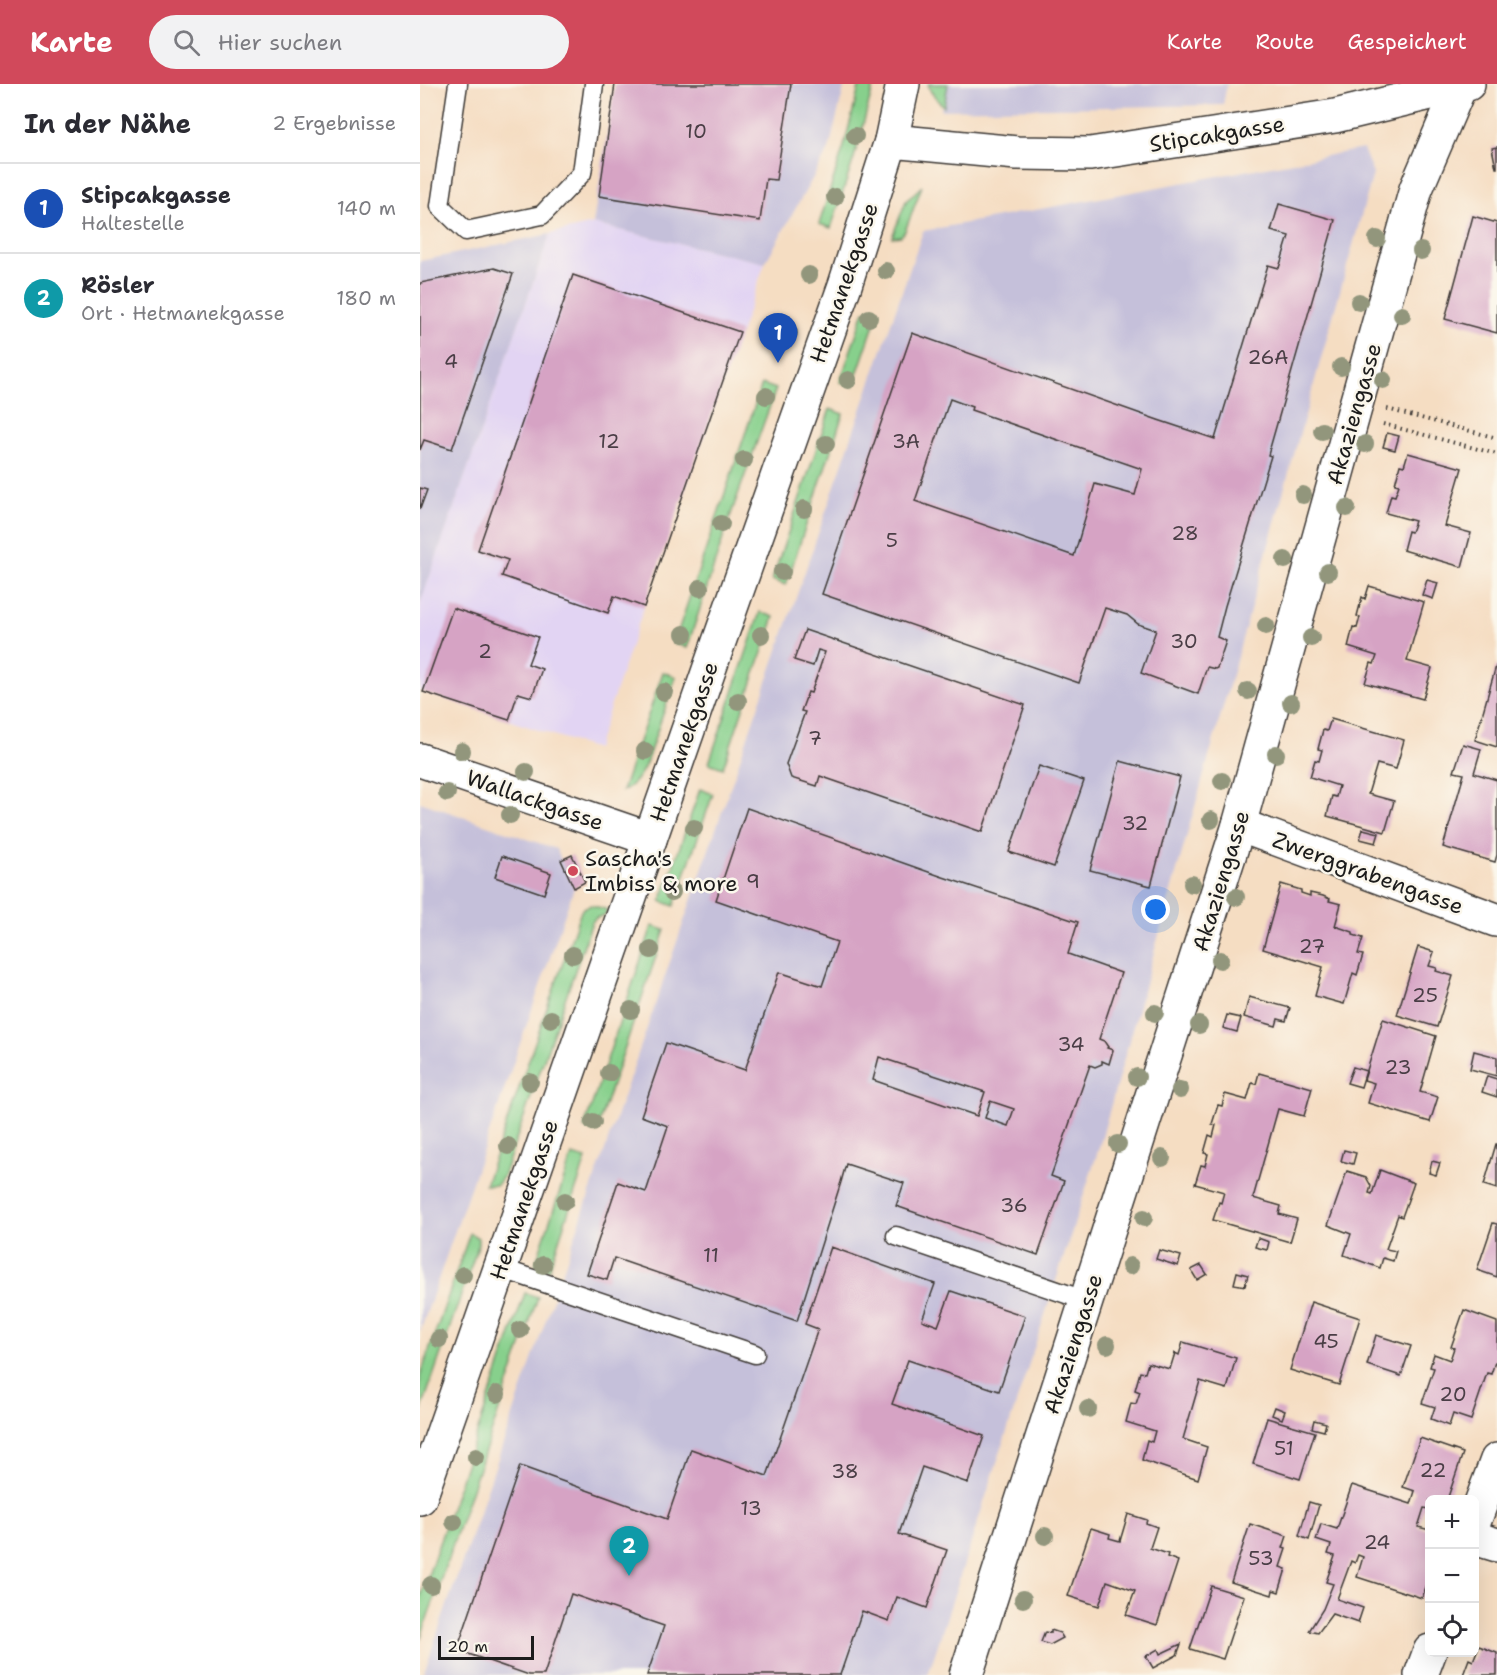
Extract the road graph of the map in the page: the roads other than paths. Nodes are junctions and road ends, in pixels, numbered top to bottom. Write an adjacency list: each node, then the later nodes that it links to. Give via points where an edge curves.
1 (458, 84): 2 (lane, via 440,206 466,231 542,215 582,173)
2 (594, 84)
3 (903, 84): 5 (street, Hetmanekgasse)
4 (1463, 85): 5 (street, Stipcakgasse, via 1335,116 1090,154 1017,153); 7 (street, Akaziengasse, via 1416,189)
5 (891, 141): 8 (street, Hetmanekgasse, via 845,285)
6 (420, 760): 8 (street, Wallackgasse)
7 (1239, 825): 9 (street, Zwerggrabengasse); 12 (street, Akaziengasse)
8 (650, 839): 11 (street, Hetmanekgasse)
9 (1496, 920)
10 (896, 1236): 12 (lane)
11 (500, 1268): 13 (lane); 15 (street, Hetmanekgasse)
12 (1086, 1301): 20 (street, Akaziengasse)
13 (754, 1354)
14 (1497, 1460): 16 (street)
15 (420, 1498)
16 (1479, 1509)
17 (1479, 1540): 18 (street)
18 (1497, 1545)
19 (1428, 1657): 21 (street)
20 (966, 1675)
21 (1421, 1675)

